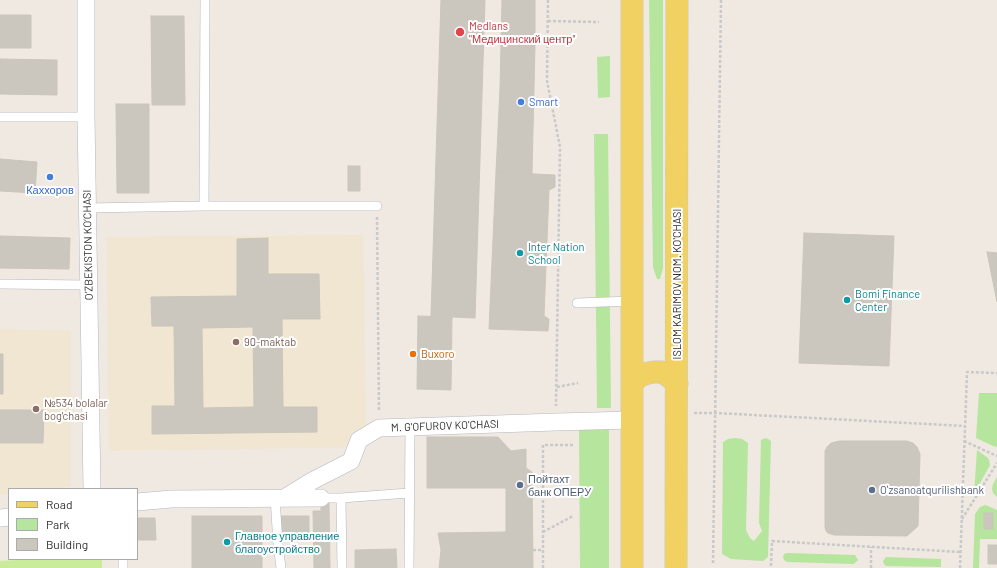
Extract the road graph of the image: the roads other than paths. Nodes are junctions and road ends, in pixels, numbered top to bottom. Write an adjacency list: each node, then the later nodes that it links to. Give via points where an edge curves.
1 (86, 0): 6 (street, O‘ZBEKISTON KO‘CHASI)
2 (205, 0): 7 (lane)
3 (632, 0): 12 (main road)
4 (677, 0): 15 (main road, ISLOM KARIMOV NOM. KO'CHASI)
5 (0, 116): 6 (lane)
6 (86, 117): 9 (street, O‘ZBEKISTON KO‘CHASI)
7 (204, 206): 8 (lane); 9 (lane)
8 (377, 206)
9 (87, 208): 11 (street, O‘ZBEKISTON KO‘CHASI)
10 (0, 284): 11 (lane)
11 (88, 285): 18 (street, O‘ZBEKISTON KO‘CHASI)
12 (632, 301): 13 (lane); 14 (main road)
13 (577, 303)
14 (632, 384): 15 (main road, via 642,375 661,372); 16 (main road)
15 (676, 384): 28 (main road, ISLOM KARIMOV NOM. KO'CHASI)
16 (632, 420): 17 (street, M. G'OFUROV KO'CHASI); 27 (main road)
17 (410, 427): 19 (lane); 20 (street, M. G'OFUROV KO'CHASI, via 379,428 359,440 351,461)
18 (92, 488)
19 (409, 493): 22 (lane); 26 (lane)
20 (280, 497): 21 (street); 23 (street, via 171,498); 24 (lane, via 278,544)
21 (321, 498): 22 (lane)
22 (341, 498): 25 (lane)
23 (138, 502)
24 (281, 568)
25 (342, 568)
26 (409, 568)
27 (632, 568)
28 (676, 568)

